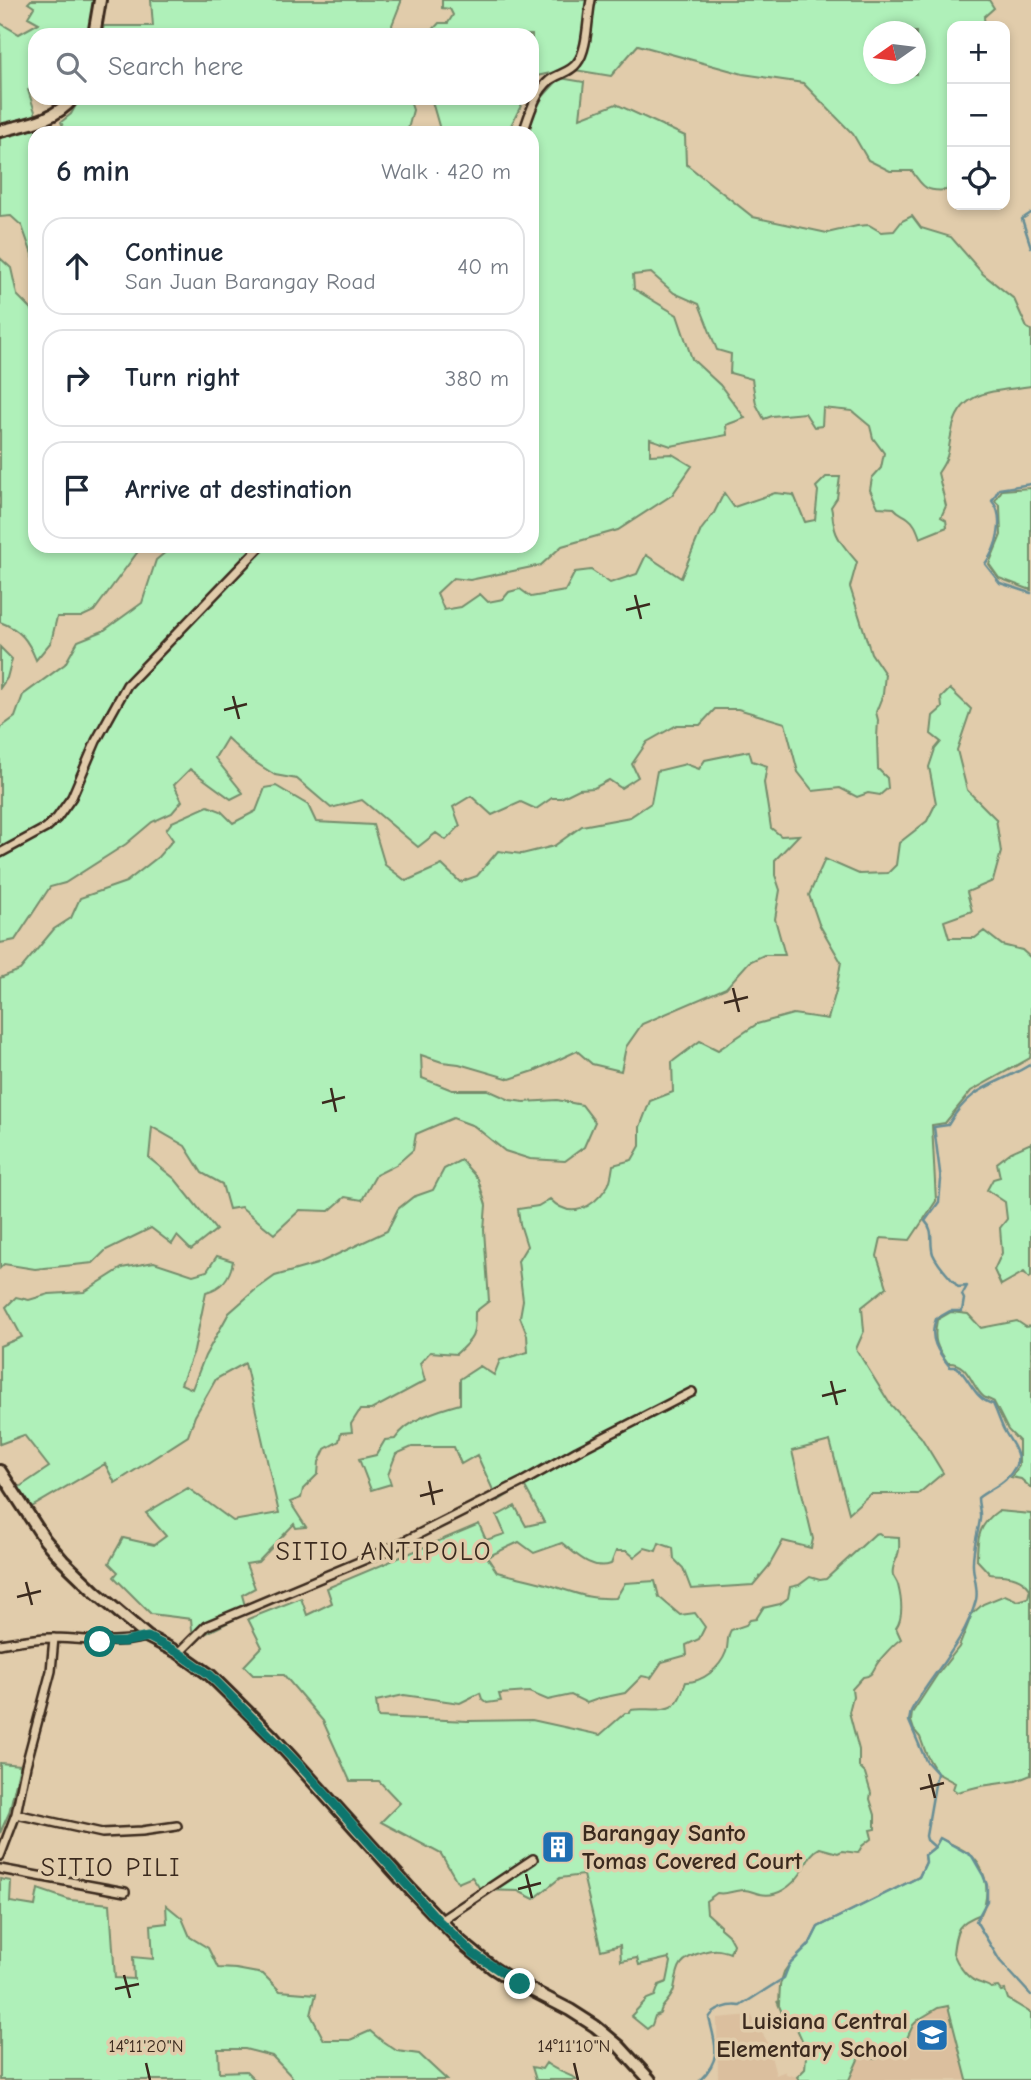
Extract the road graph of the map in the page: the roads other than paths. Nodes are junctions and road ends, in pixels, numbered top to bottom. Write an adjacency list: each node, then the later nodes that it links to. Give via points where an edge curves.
1 (100, 0): 3 (street)
2 (591, 0): 4 (street, via 579,61 546,83)
3 (95, 28)
4 (539, 96)
5 (67, 105): 8 (street, via 39,121)
6 (534, 105): 7 (street)
7 (525, 126)
8 (0, 131)
9 (254, 553): 10 (street, via 127,685 57,818)
10 (0, 853)
11 (692, 1392): 16 (street, via 384,1551 206,1626)
12 (0, 1471): 13 (street, via 63,1561)
13 (148, 1637): 14 (street, via 124,1642); 16 (street)
14 (54, 1638): 15 (street); 17 (street, via 51,1671)
15 (0, 1644)
16 (179, 1653): 23 (street, via 210,1675 273,1737)
17 (16, 1814): 18 (street, via 102,1833); 19 (street)
18 (177, 1826)
19 (0, 1856)
20 (533, 1859): 23 (street)
21 (0, 1869): 22 (street)
22 (125, 1892)
23 (439, 1921): 24 (street, via 493,1968 606,2034)
24 (650, 2080)

